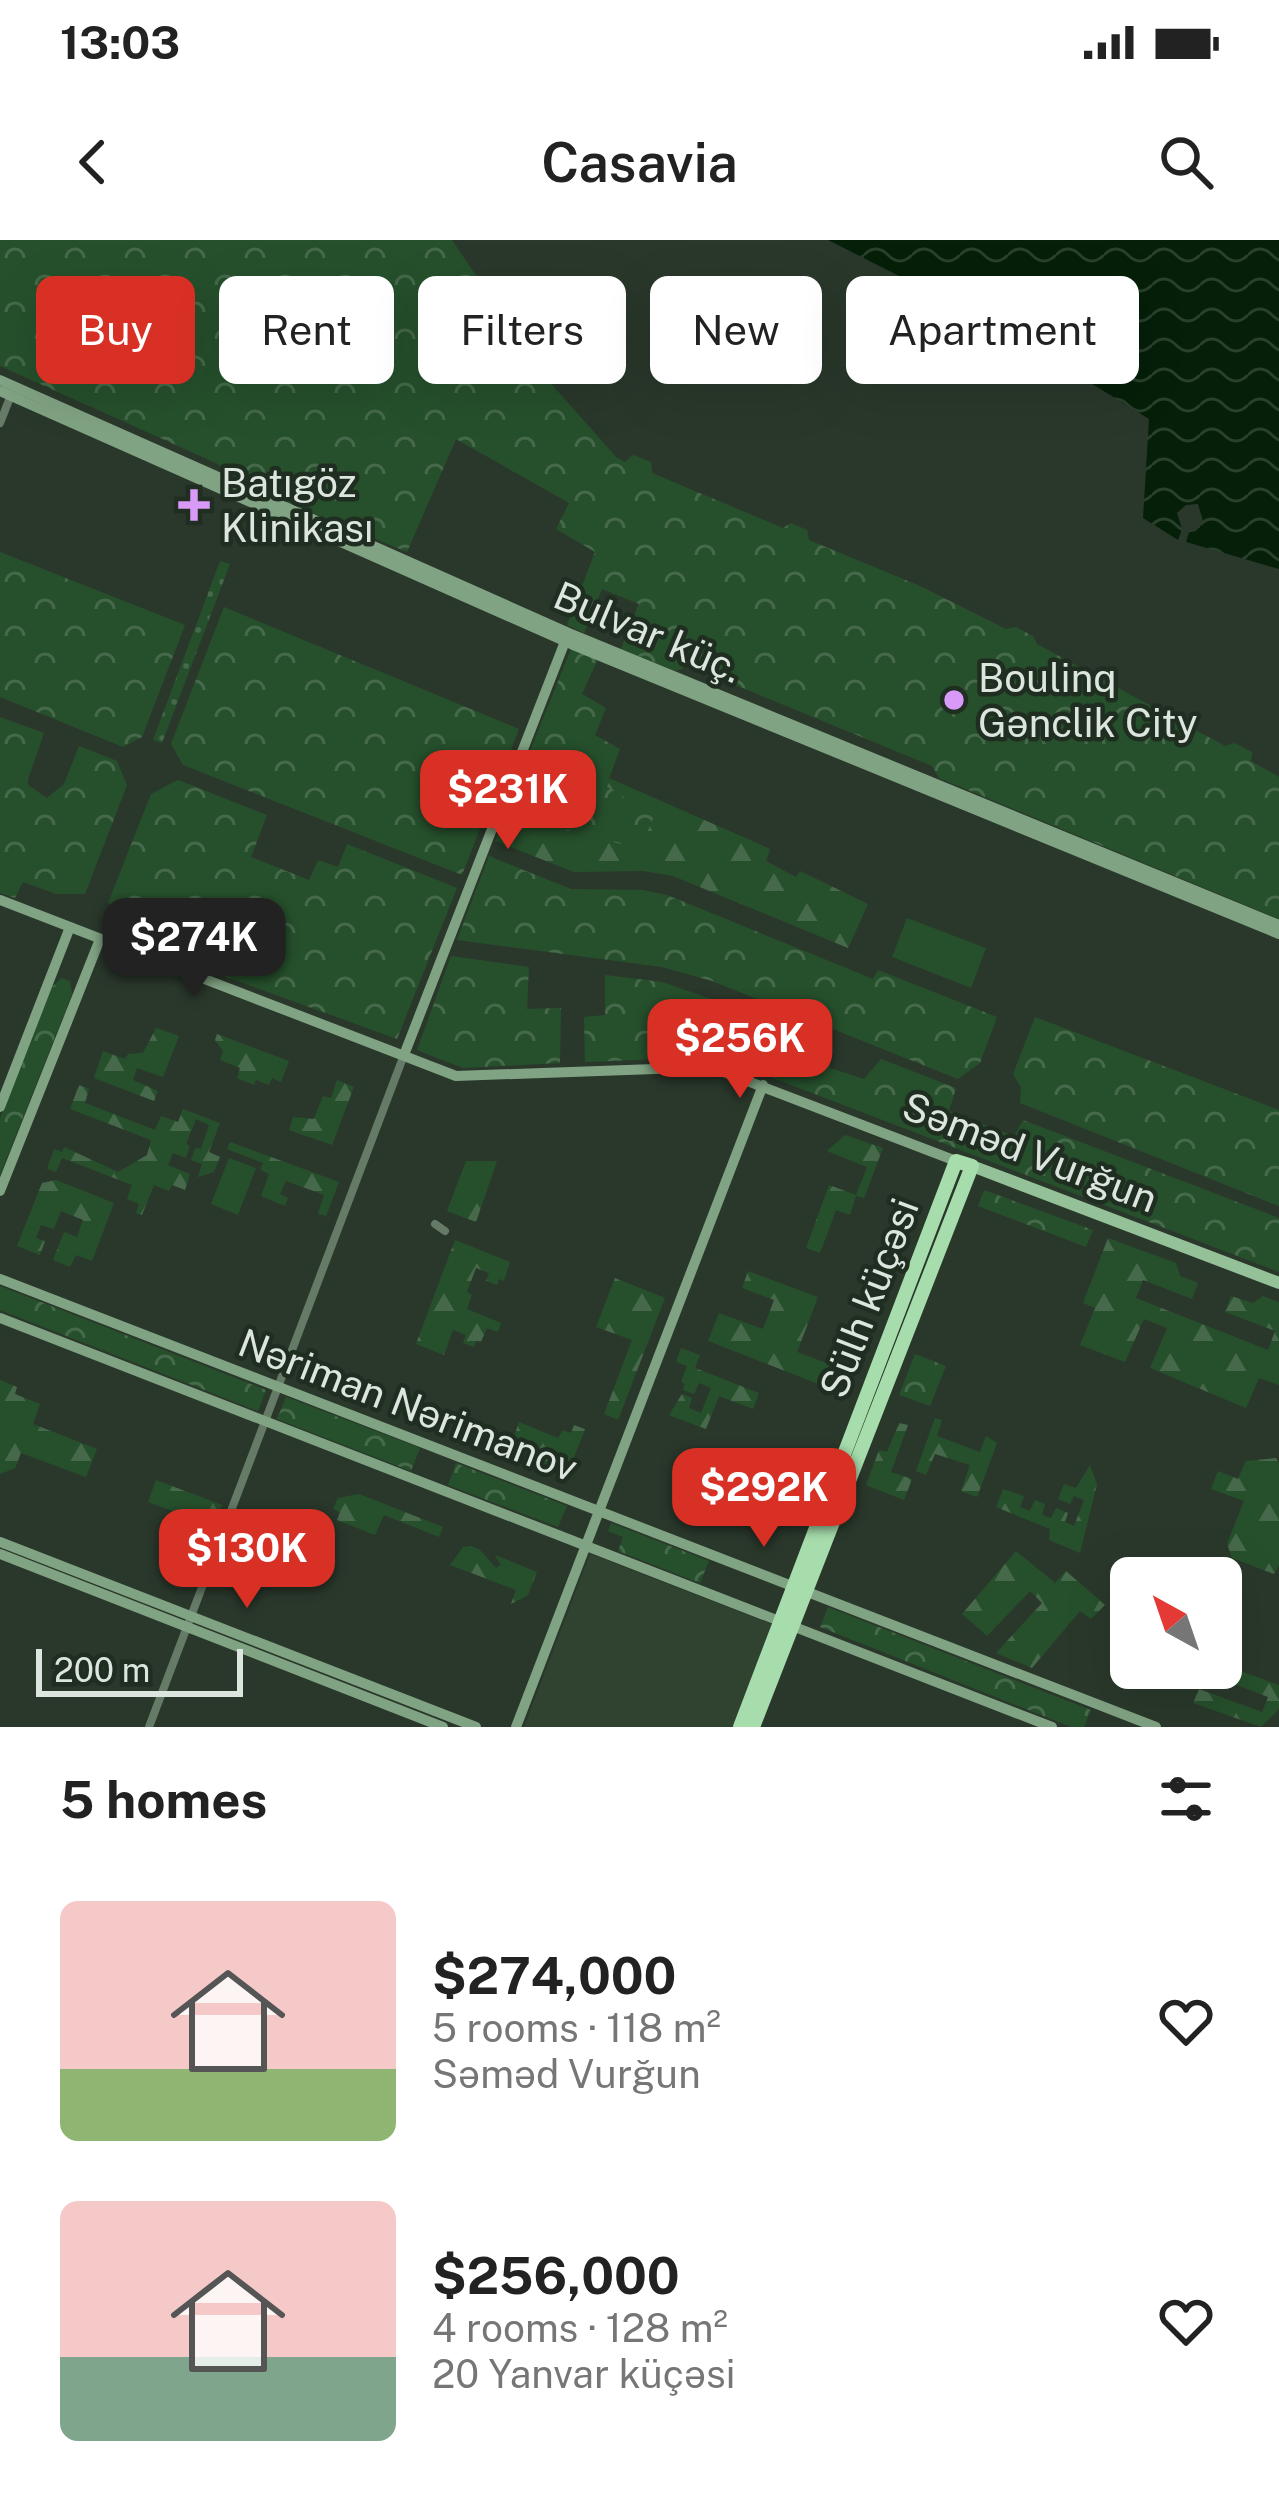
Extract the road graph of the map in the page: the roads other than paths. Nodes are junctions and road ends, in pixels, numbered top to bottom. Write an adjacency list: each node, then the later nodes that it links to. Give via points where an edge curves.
1 (0, 380): 3 (main road, Bulvar küç.)
2 (6, 393): 3 (main road, Bulvar küç.); 4 (street)
3 (36, 401): 5 (main road, Bulvar küç.)
4 (0, 423)
5 (567, 637): 8 (main road, Bulvar küç.); 12 (main road)
6 (0, 900): 7 (main road, Səməd Vurğun)
7 (70, 928): 9 (main road, Səməd Vurğun); 10 (main road)
8 (1279, 929)
9 (100, 939): 11 (main road); 12 (main road, Səməd Vurğun)
10 (56, 966): 11 (main road); 14 (main road)
11 (84, 977): 16 (main road)
12 (404, 1055): 13 (main road, Səməd Vurğun, via 462,1077 699,1066); 22 (street)
13 (763, 1085): 15 (main road, Səməd Vurğun); 24 (main road)
14 (0, 1107)
15 (964, 1164): 20 (main road, Səməd Vurğun); 28 (highway, Sülh küçəsi)
16 (0, 1191)
17 (436, 1223): 18 (street)
18 (446, 1232)
19 (0, 1279): 22 (main road, Nəriman Nərimanov)
20 (1279, 1283)
21 (0, 1318): 23 (main road, Nəriman Nərimanov)
22 (280, 1387): 23 (street); 24 (main road, Nəriman Nərimanov)
23 (267, 1420): 26 (main road, Nəriman Nərimanov); 29 (street)
24 (599, 1512): 26 (main road); 28 (main road, Nəriman Nərimanov)
25 (0, 1542): 29 (main road)
26 (586, 1545): 30 (main road, Nəriman Nərimanov); 34 (main road)
27 (0, 1554): 29 (main road)
28 (800, 1588): 30 (highway, Sülh küçəsi); 38 (main road, Nəriman Nərimanov)
29 (191, 1621): 31 (street); 32 (main road); 33 (main road)
30 (787, 1622): 35 (highway, Sülh küçəsi); 36 (highway, Sülh küçəsi); 37 (main road, Nəriman Nərimanov)
31 (149, 1727)
32 (443, 1727)
33 (476, 1727)
34 (516, 1727)
35 (740, 1727)
36 (753, 1727)
37 (1052, 1727)
38 (1156, 1727)

